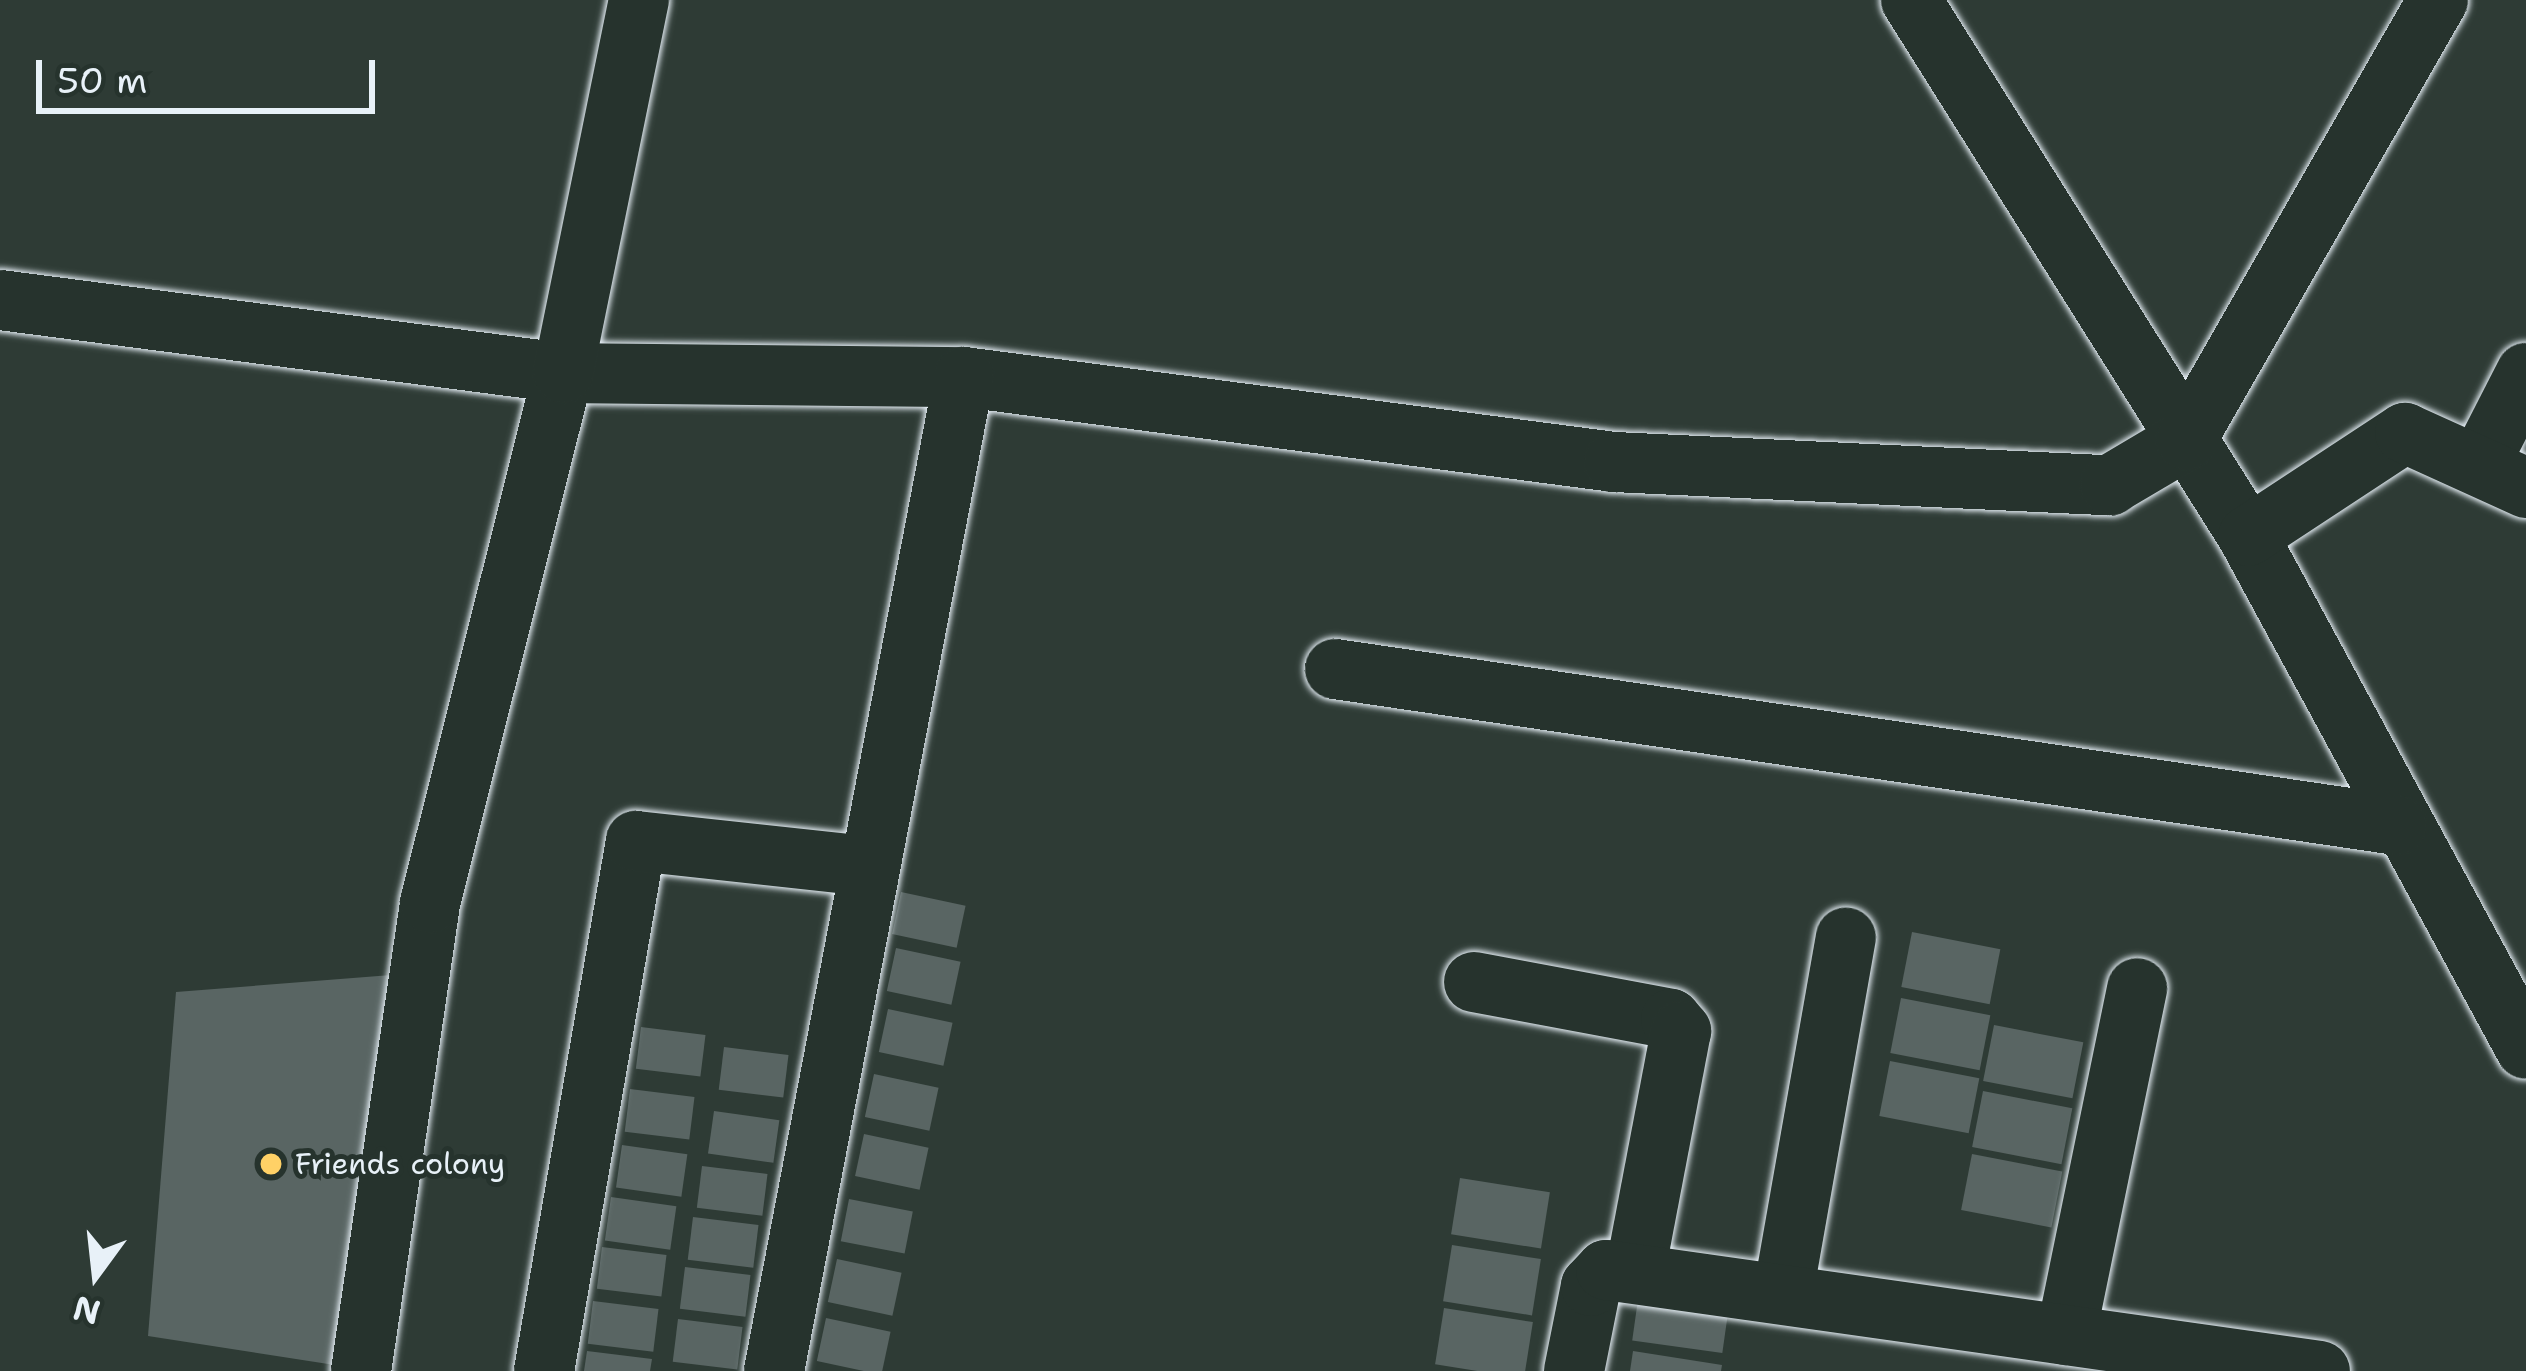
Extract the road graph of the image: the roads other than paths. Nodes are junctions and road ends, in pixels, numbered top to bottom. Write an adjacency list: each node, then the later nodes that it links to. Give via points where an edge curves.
1 (639, 0): 6 (street)
2 (1911, 0): 8 (street)
3 (2438, 0): 8 (street)
4 (0, 300): 6 (street)
5 (2526, 373): 9 (street)
6 (563, 374): 7 (street); 21 (street, via 430,904)
7 (964, 377): 8 (street, via 1614,462 2110,485); 13 (street)
8 (2186, 440): 10 (street)
9 (2504, 474): 10 (street, via 2405,433)
10 (2248, 536): 12 (street)
11 (1335, 670): 12 (street)
12 (2397, 825): 17 (street)
13 (866, 866): 22 (street, via 636,841); 23 (street)
14 (1846, 938): 19 (street)
15 (1474, 982): 18 (street, via 1671,1019 1681,1031)
16 (2137, 988): 20 (street)
17 (2526, 1049)
18 (1635, 1273): 19 (street); 24 (street, via 1606,1270 1591,1286)
19 (1783, 1294): 20 (street)
20 (2066, 1335): 25 (street)
21 (362, 1371)
22 (544, 1371)
23 (774, 1371)
24 (1574, 1371)
25 (2320, 1371)

